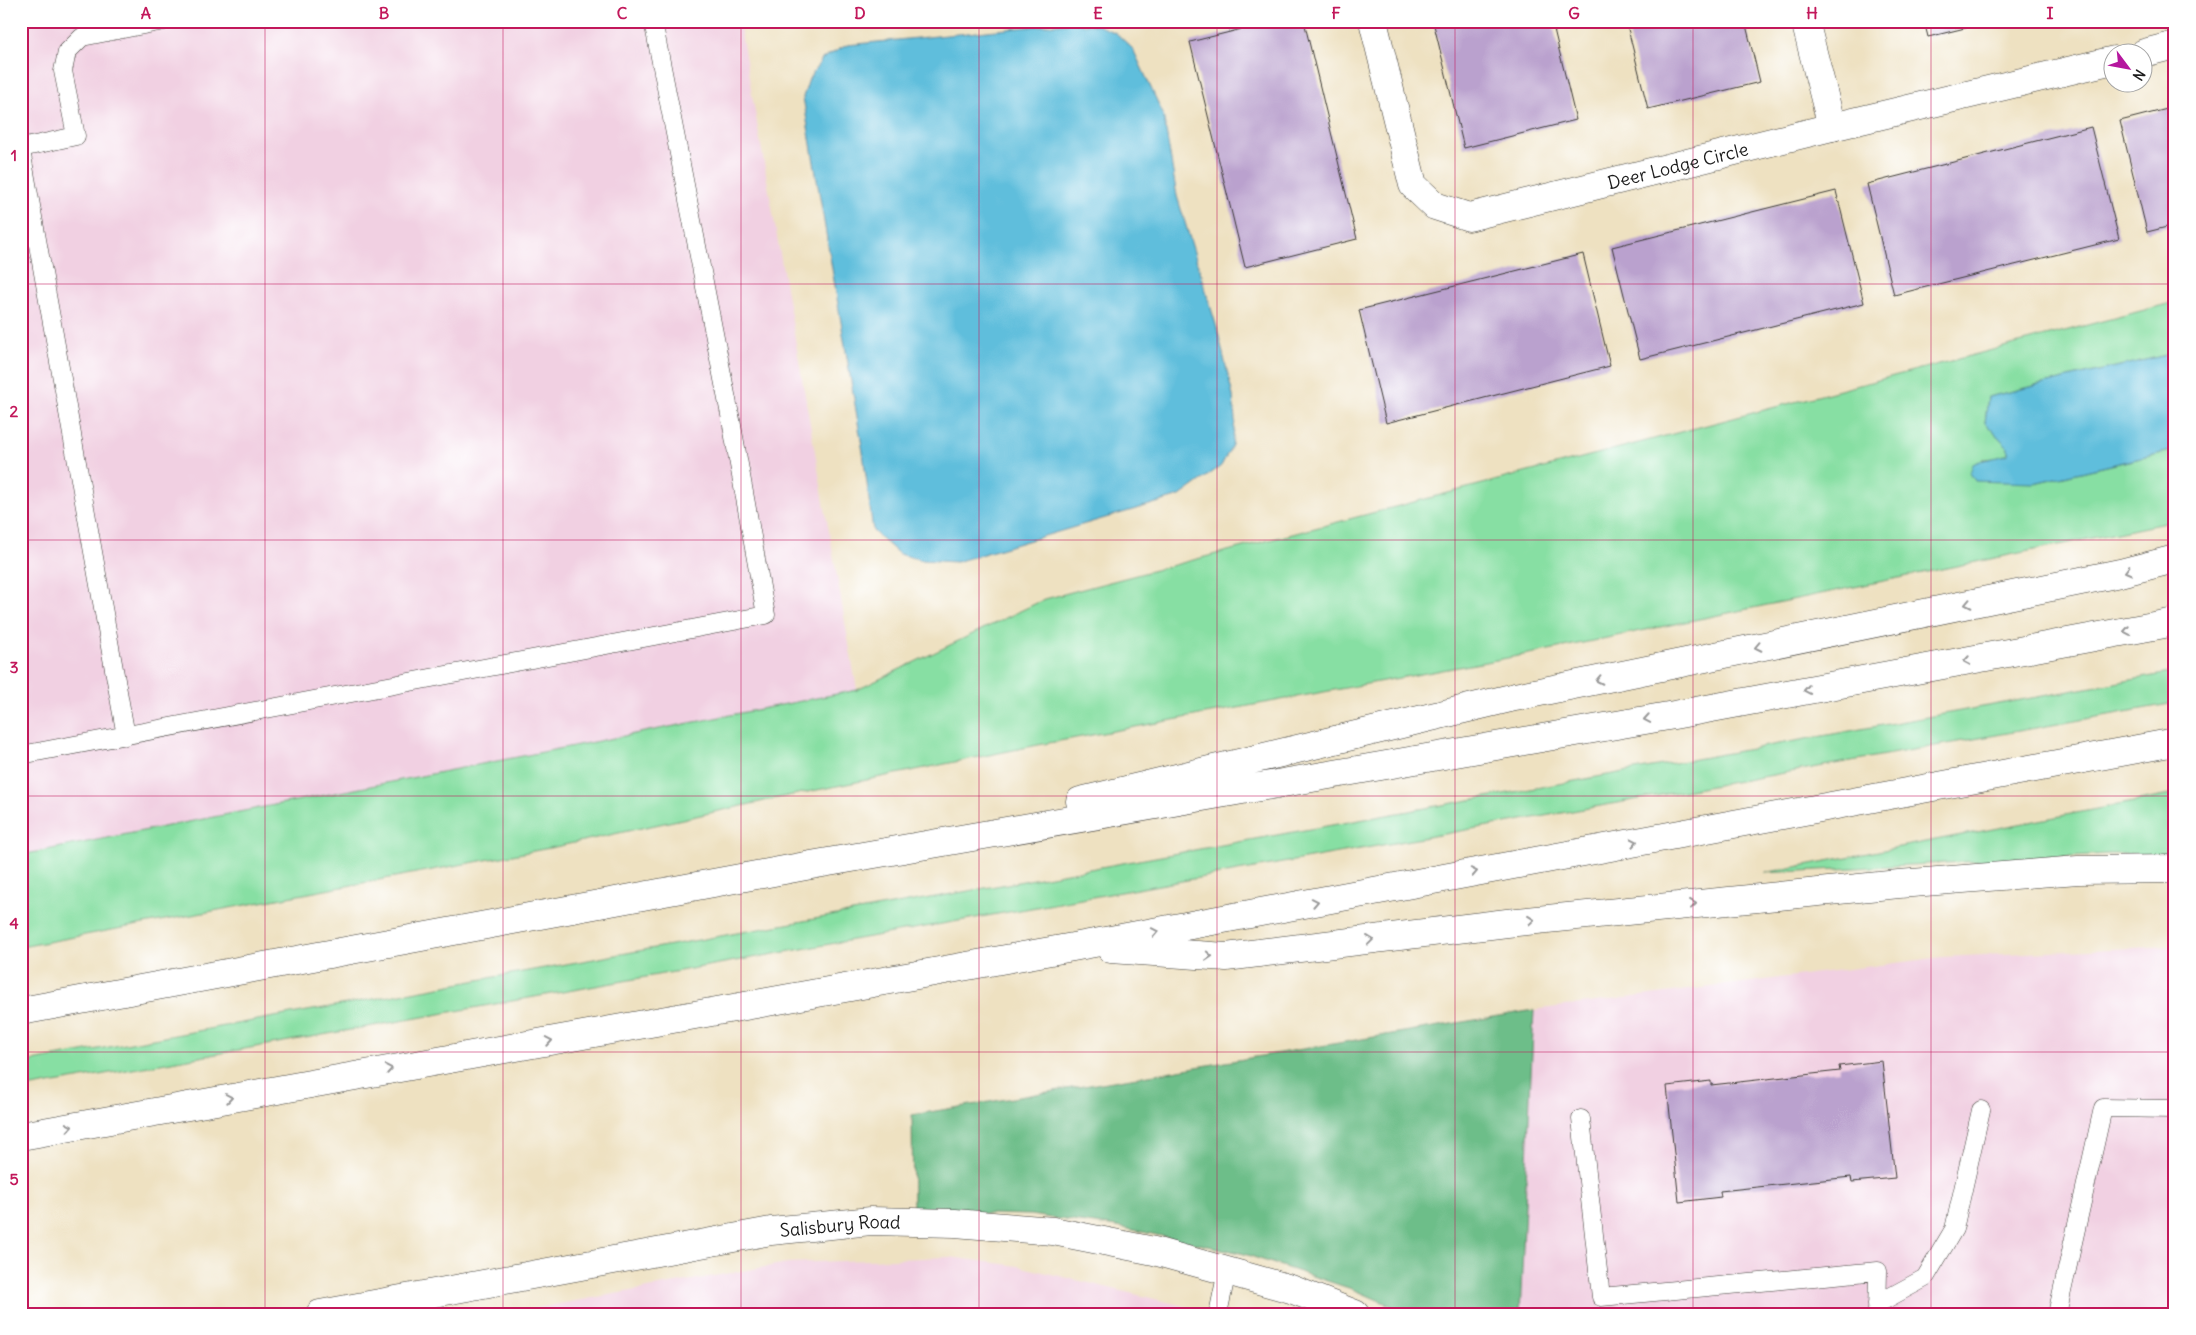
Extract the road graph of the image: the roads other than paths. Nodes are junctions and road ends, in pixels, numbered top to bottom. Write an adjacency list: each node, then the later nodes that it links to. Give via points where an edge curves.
1 (164, 21): 9 (lane, via 82,36 67,52 63,71 76,136)
2 (653, 21): 12 (lane, via 766,615)
3 (1373, 21): 8 (main road, Deer Lodge Circle, via 1413,185 1435,206 1469,217)
4 (1805, 21): 8 (main road)
5 (2175, 45): 6 (main road)
6 (2154, 50)
7 (2104, 62): 8 (main road, Deer Lodge Circle)
8 (1832, 127)
9 (21, 149): 12 (lane)
10 (2175, 559): 15 (main road, one-way to 15, via 1515,697)
11 (2175, 622): 15 (main road, one-way to 15, via 1655,718)
12 (126, 736): 14 (lane)
13 (2175, 742): 17 (main road, one-way to 13)
14 (21, 755)
15 (811, 865): 18 (main road)
16 (2175, 868): 17 (main road, one-way to 16, via 1226,957 1507,923 1889,884 2078,870)
17 (1073, 947): 22 (main road, one-way to 17)
18 (21, 1011)
19 (2175, 1109): 28 (lane, via 2103,1108)
20 (1981, 1110): 24 (lane, via 1954,1229 1925,1278)
21 (1581, 1119): 24 (lane, via 1601,1297 1878,1271)
22 (21, 1136)
23 (1227, 1271): 25 (main road, Salisbury Road, via 1154,1251 1053,1231 955,1223 871,1221 771,1231); 26 (lane); 27 (main road, Salisbury Road, via 1291,1289)
24 (1877, 1309)
25 (320, 1314)
26 (1218, 1314)
27 (1355, 1314)
28 (2057, 1314)

